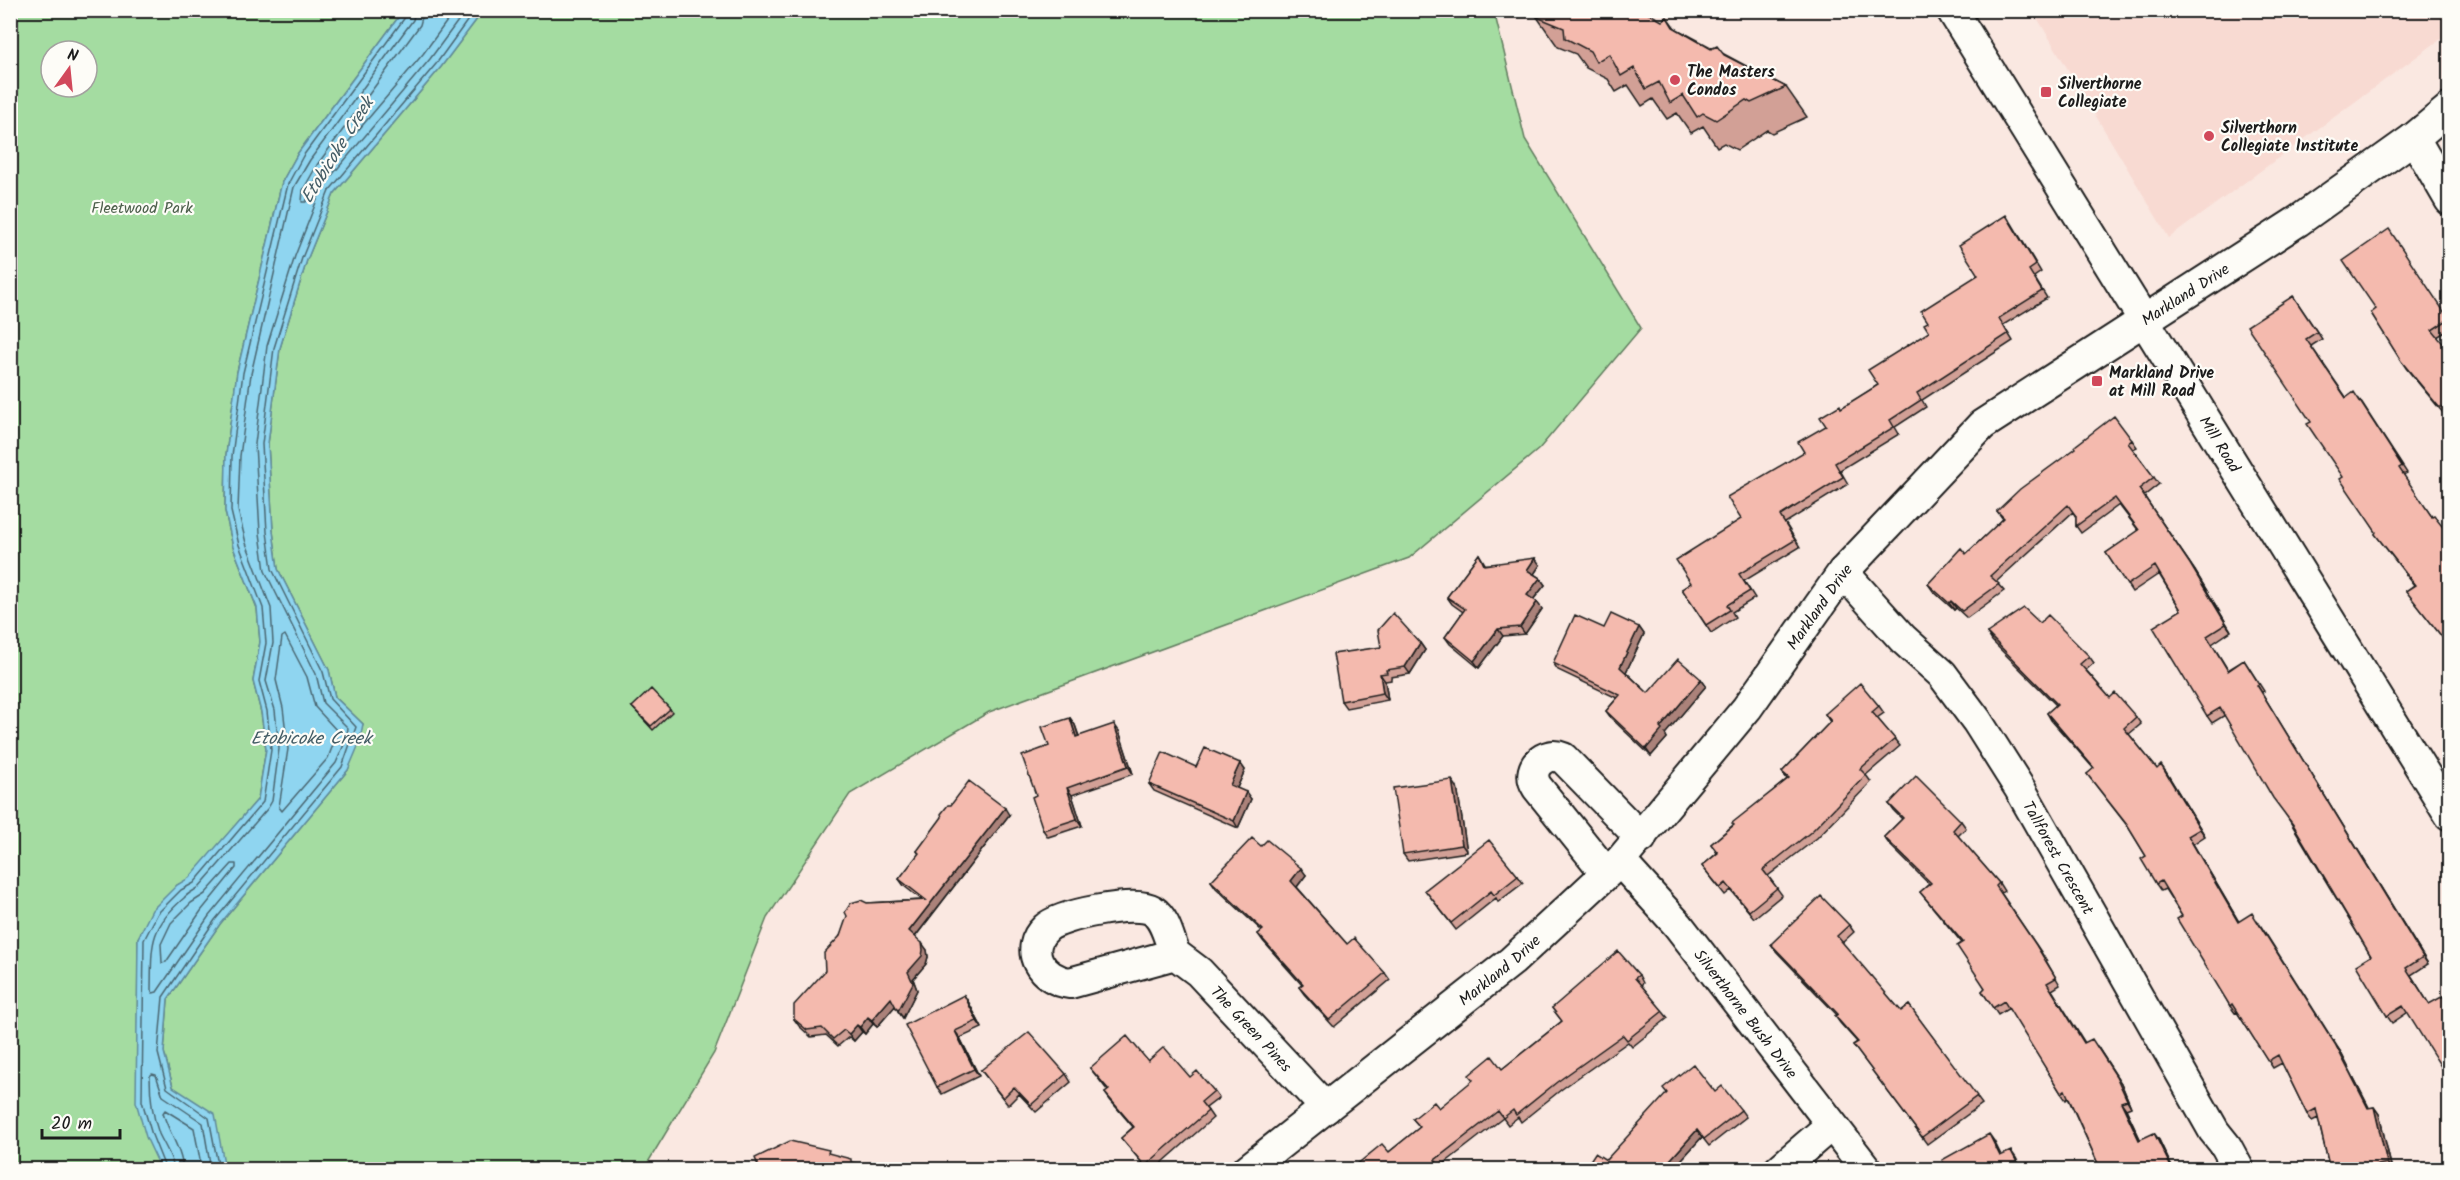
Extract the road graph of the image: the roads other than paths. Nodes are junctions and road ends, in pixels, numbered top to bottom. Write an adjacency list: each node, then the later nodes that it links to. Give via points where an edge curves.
1 (1952, 10): 5 (street, Mill Road)
2 (2450, 108): 3 (street, Markland Drive)
3 (2414, 138): 4 (street); 5 (street, Markland Drive, via 2298,221)
4 (2450, 200)
5 (2143, 319): 6 (street, Markland Drive, via 1982,425); 7 (street, Mill Road)
6 (1843, 572): 8 (street, Markland Drive, via 1747,708); 16 (street, Tallforest Crescent, via 1903,639 1942,674 1977,721)
7 (2450, 815)
8 (1641, 838): 9 (street, Markland Drive); 9 (street, Silverthorne Bush Drive, via 1563,758 1552,756 1538,763 1533,777 1537,787)
9 (1613, 867): 11 (street, Markland Drive, via 1512,961); 12 (street, Silverthorne Bush Drive, via 1678,925)
10 (1175, 954): 11 (street, The Green Pines, via 1199,972)
11 (1326, 1108): 13 (street, Markland Drive)
12 (1831, 1125): 14 (street); 15 (street, Silverthorne Bush Drive)
13 (1247, 1170)
14 (1779, 1170)
15 (1867, 1170)
16 (2239, 1170)

